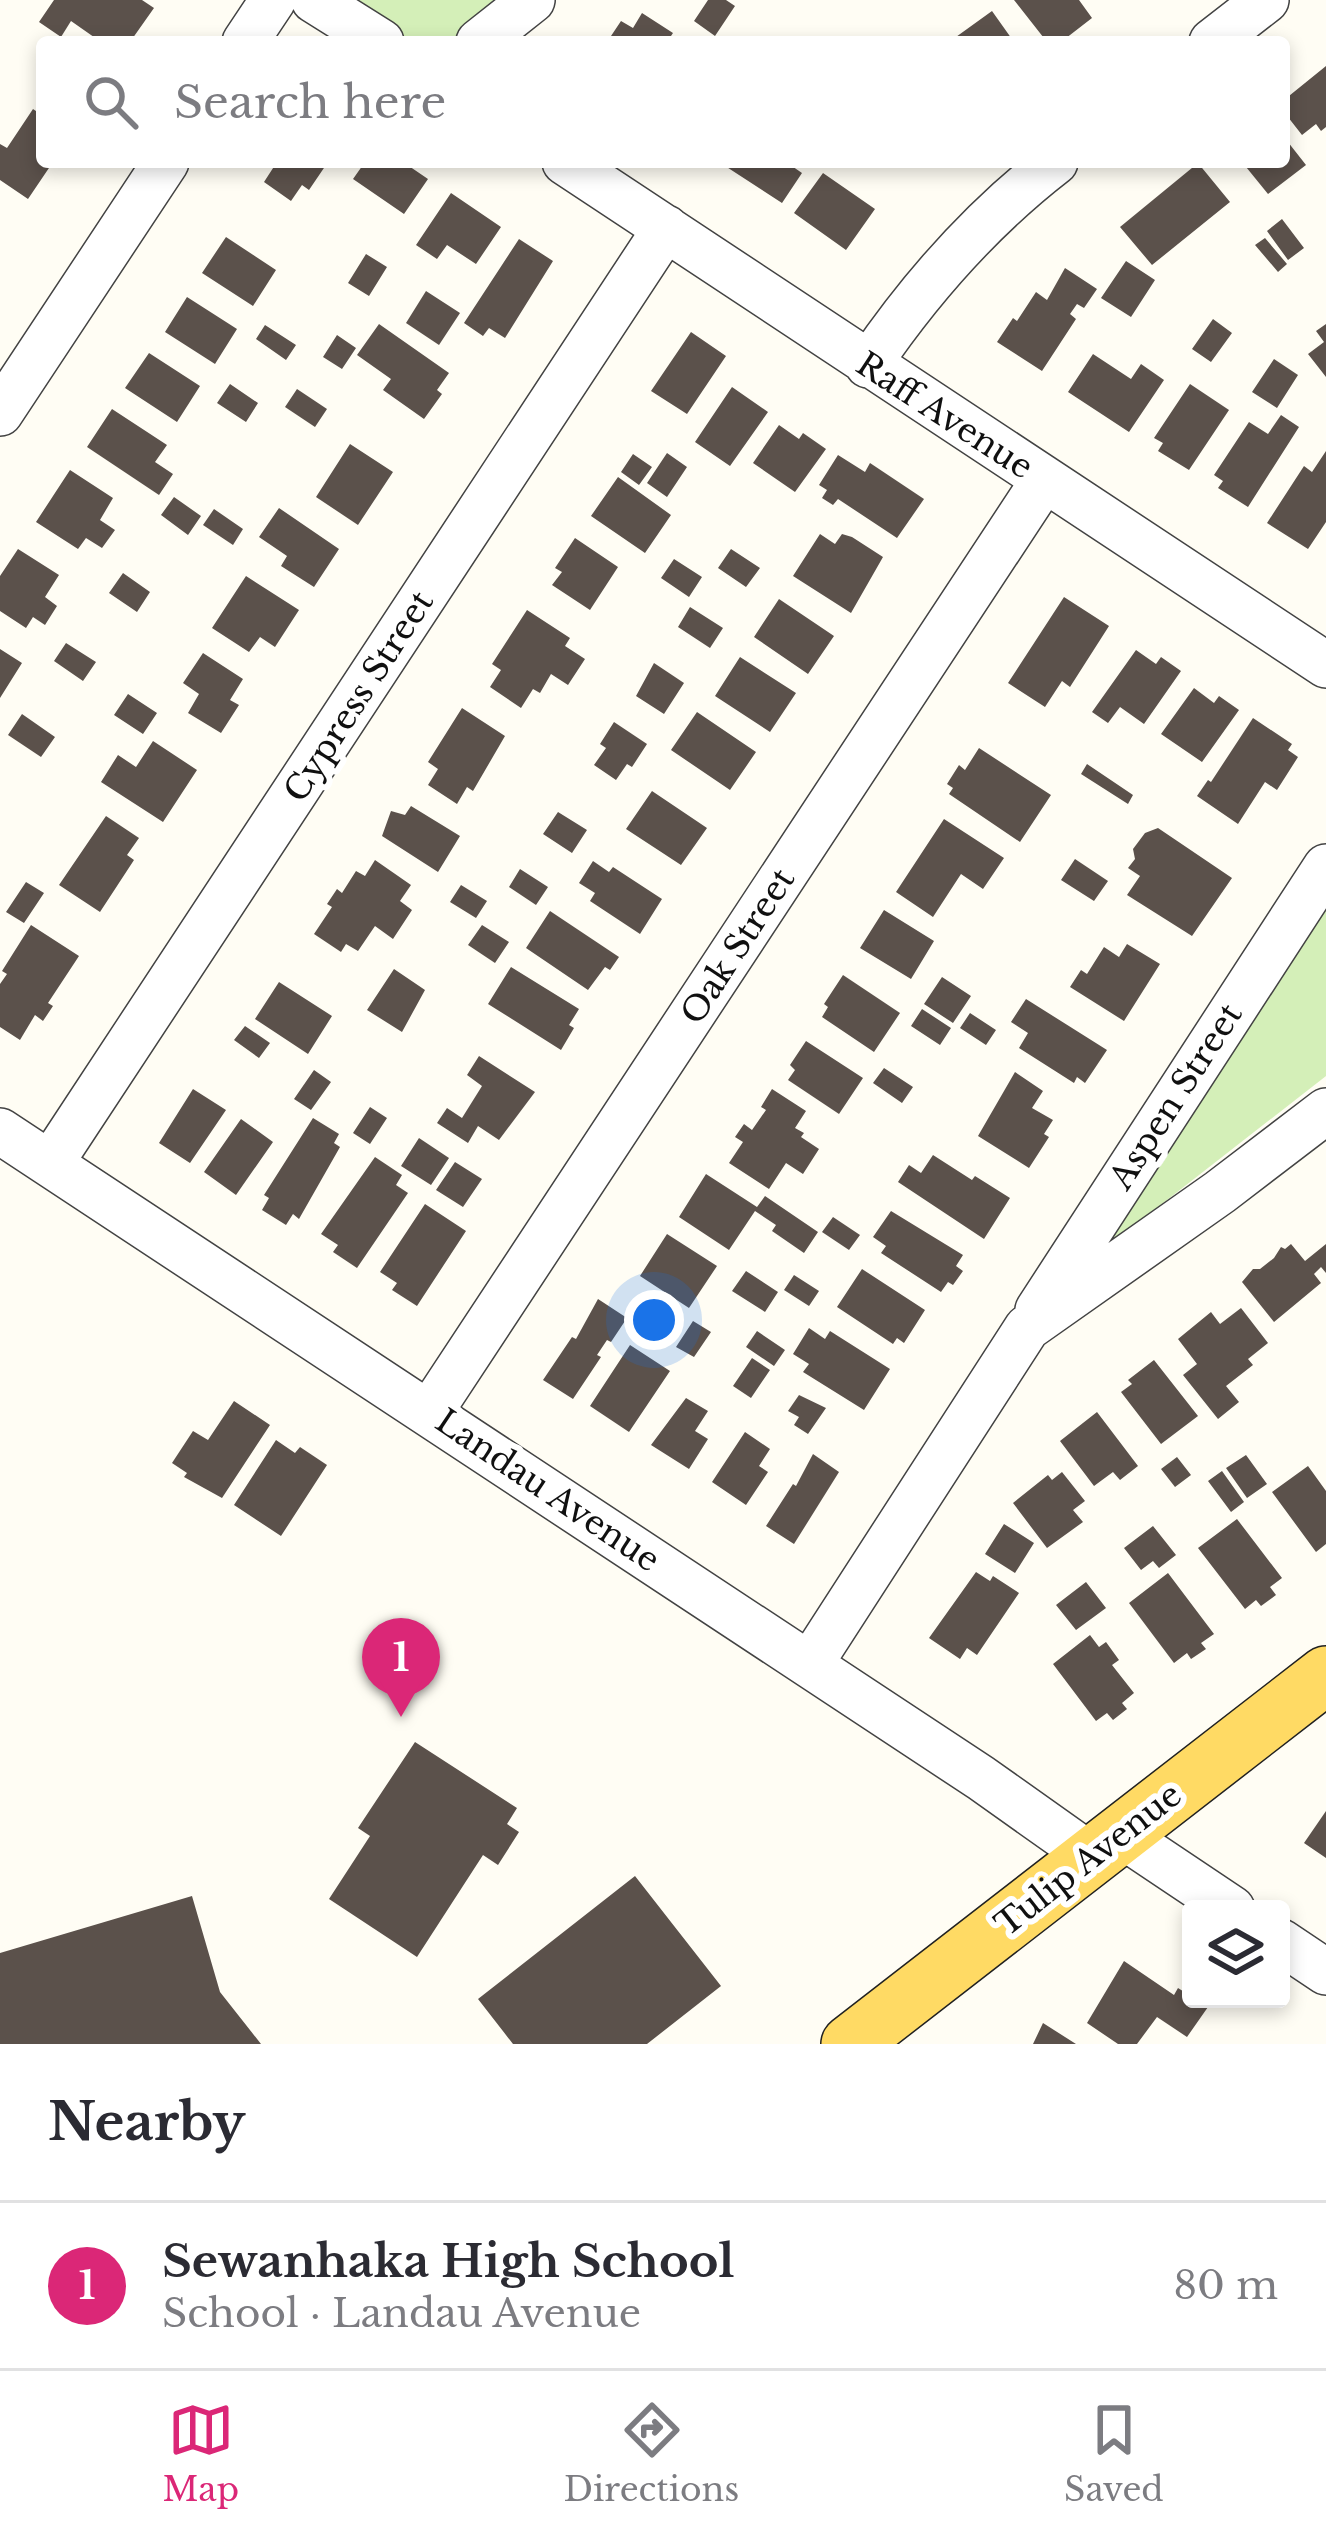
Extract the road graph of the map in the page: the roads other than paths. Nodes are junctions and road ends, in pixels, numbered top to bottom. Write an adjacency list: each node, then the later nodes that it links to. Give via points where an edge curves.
1 (273, 0): 5 (street)
2 (314, 0): 6 (street)
3 (532, 0): 7 (street)
4 (1266, 0): 8 (street)
5 (249, 36)
6 (371, 36)
7 (487, 36)
8 (1219, 36)
9 (162, 168): 14 (street)
10 (574, 168): 12 (street, Raff Avenue)
11 (1048, 168): 13 (street, via 931,278)
12 (666, 228): 13 (street, Raff Avenue); 20 (street, Cypress Street)
13 (868, 365): 15 (street, Raff Avenue)
14 (0, 413)
15 (1044, 480): 16 (street, Raff Avenue); 22 (street, Oak Street)
16 (1326, 665)
17 (1326, 867): 21 (street, Aspen Street)
18 (1326, 1111): 21 (street, Aspen Street)
19 (0, 1131): 20 (street, Landau Avenue)
20 (50, 1164): 22 (street, Landau Avenue)
21 (1027, 1328): 23 (street, Aspen Street)
22 (430, 1412): 23 (street, Landau Avenue)
23 (810, 1664): 25 (street, Landau Avenue)
24 (1326, 1675): 25 (main road, Tulip Avenue)
25 (1106, 1845): 26 (street, Landau Avenue); 29 (main road, Tulip Avenue)
26 (1214, 1900)
27 (1290, 1948): 28 (street)
28 (1326, 1972)
29 (850, 2044)

